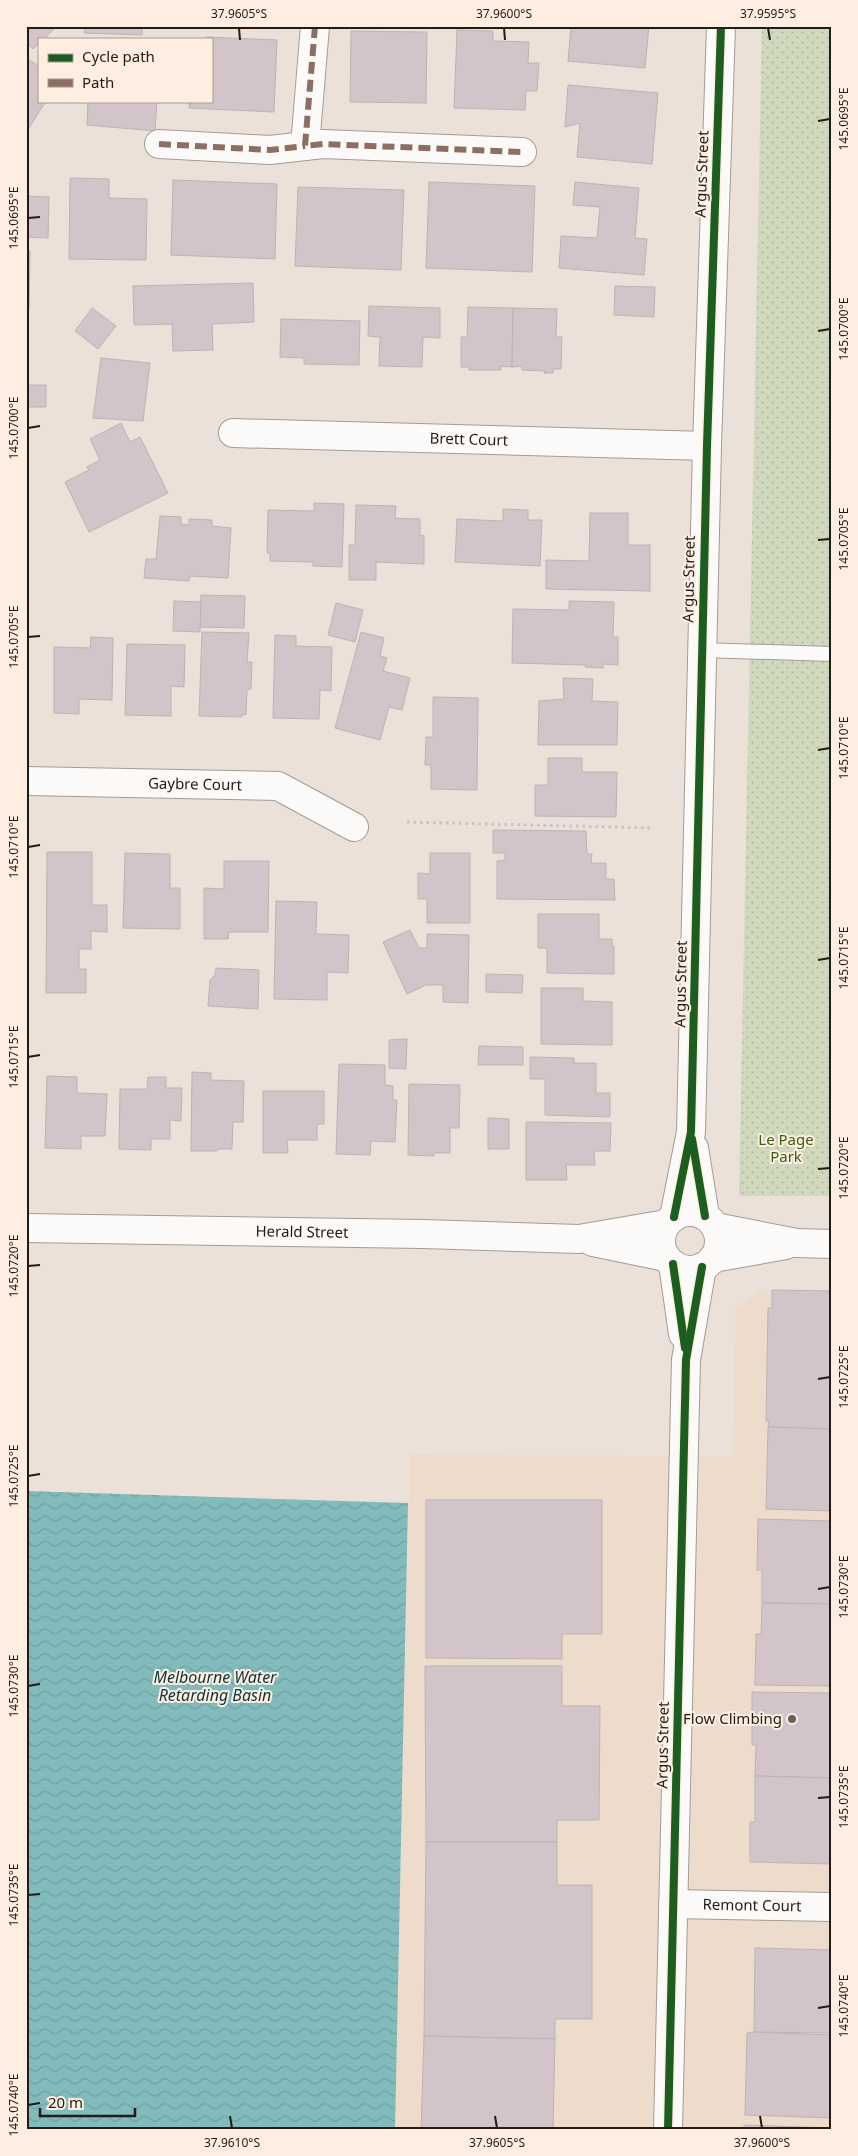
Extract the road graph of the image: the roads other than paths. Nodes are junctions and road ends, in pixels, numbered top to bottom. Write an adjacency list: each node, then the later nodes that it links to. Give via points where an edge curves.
1 (316, 26): 4 (street)
2 (721, 26): 7 (street, Argus Street)
3 (159, 144): 4 (street, via 270,150)
4 (305, 146): 5 (street)
5 (522, 152)
6 (233, 433): 7 (street, Brett Court)
7 (706, 446): 8 (street, Argus Street)
8 (701, 650): 9 (lane); 12 (street, Argus Street)
9 (832, 654)
10 (26, 781): 11 (street, Gaybre Court, via 278,786)
11 (354, 828)
12 (691, 1132): 13 (street, Argus Street); 14 (street, Argus Street)
13 (670, 1221): 14 (street, via 689,1212); 16 (street, Herald Street); 19 (street, via 661,1241)
14 (710, 1221): 17 (street); 20 (street, via 719,1243)
15 (26, 1228): 16 (street, Herald Street)
16 (579, 1239): 19 (street, Herald Street)
17 (797, 1243): 18 (street); 20 (street)
18 (832, 1244)
19 (670, 1261): 20 (street, via 687,1270); 21 (street, Argus Street)
20 (708, 1262): 21 (street, Argus Street)
21 (686, 1360): 22 (street, Argus Street)
22 (673, 1904): 23 (street, Remont Court); 24 (street, Argus Street)
23 (832, 1908)
24 (668, 2130)

